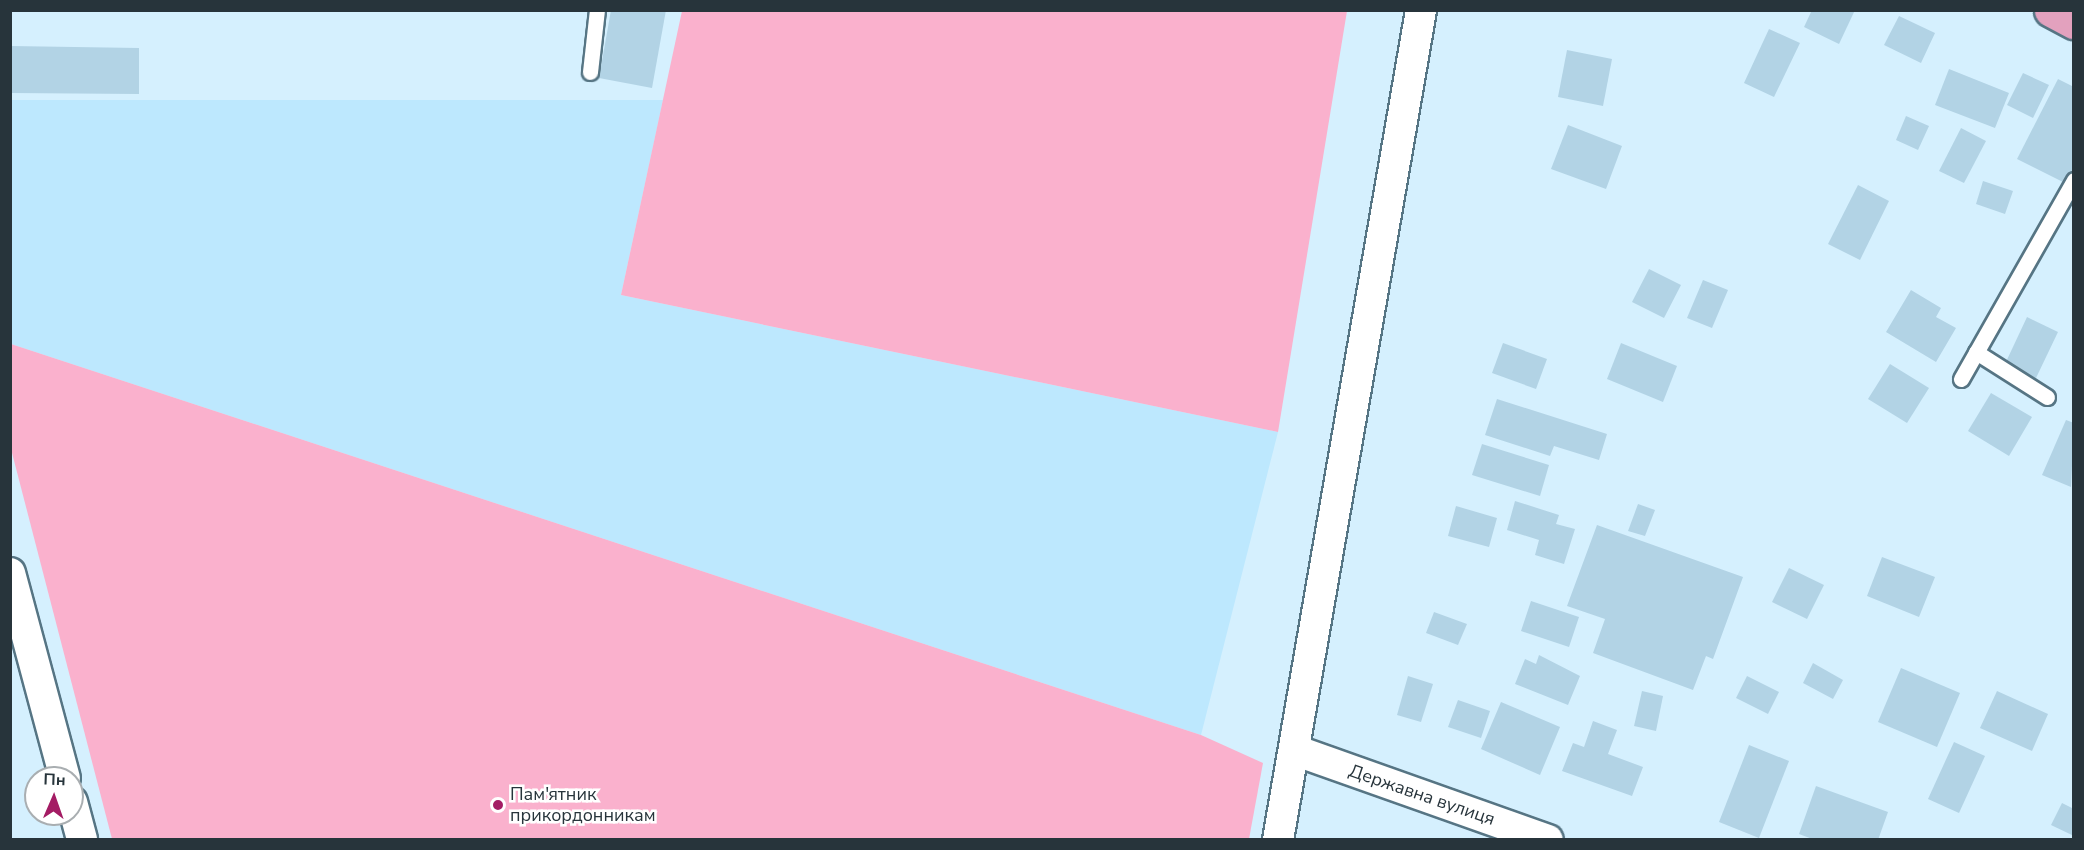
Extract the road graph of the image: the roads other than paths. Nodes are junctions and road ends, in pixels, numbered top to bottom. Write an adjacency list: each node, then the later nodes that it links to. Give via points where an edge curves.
1 (597, 10): 5 (lane)
2 (1421, 10): 11 (street)
3 (2051, 10): 4 (main road)
4 (2073, 22)
5 (590, 72)
6 (2073, 180): 7 (lane)
7 (1976, 352): 8 (lane); 9 (lane)
8 (1961, 379)
9 (2047, 397)
10 (10, 573): 12 (street)
11 (1297, 751): 13 (street); 14 (street, Державна вулиця)
12 (62, 766)
13 (1278, 840)
14 (1548, 840)

